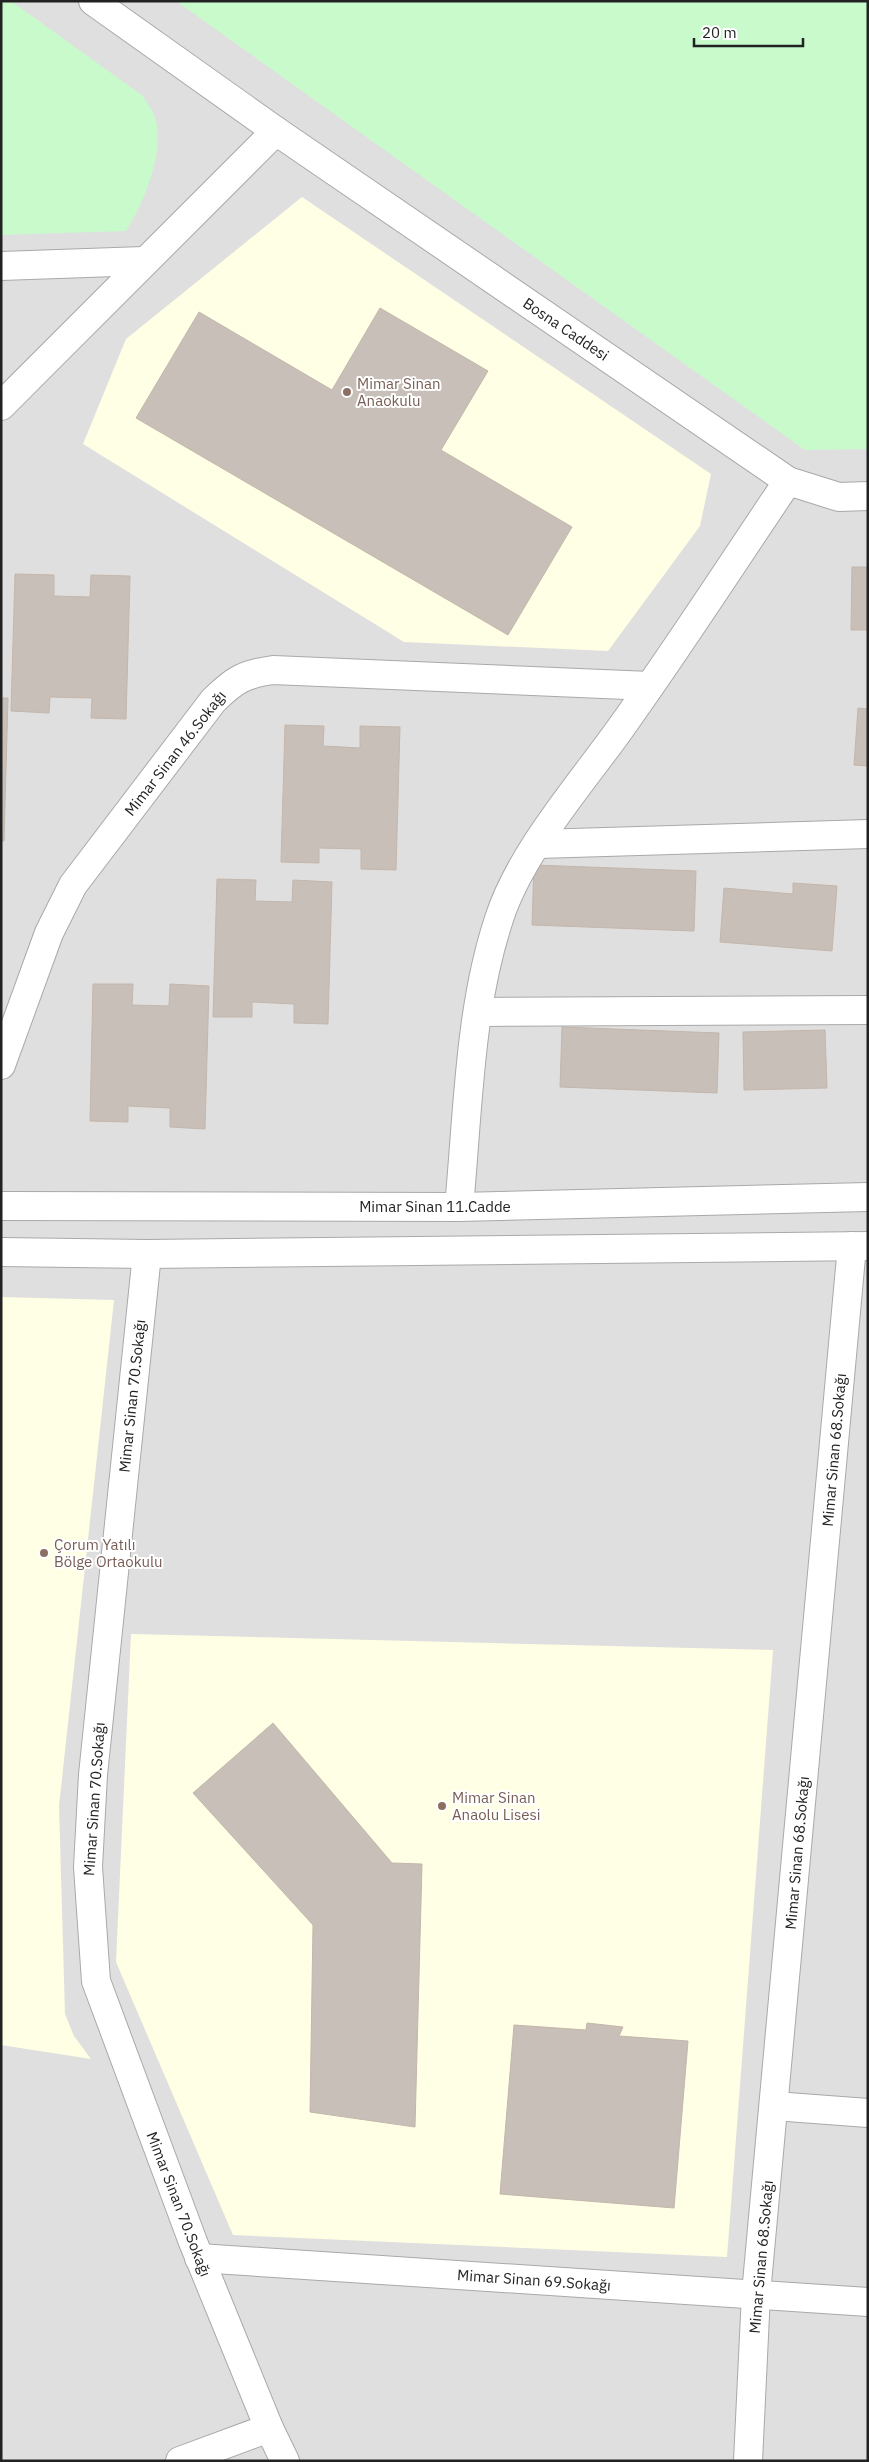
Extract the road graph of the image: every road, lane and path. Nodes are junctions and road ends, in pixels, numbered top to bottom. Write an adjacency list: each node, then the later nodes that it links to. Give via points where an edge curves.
1 (93, 1): 2 (street, Bosna Caddesi)
2 (276, 131): 3 (street); 6 (street, Bosna Caddesi)
3 (144, 261): 4 (street); 5 (street)
4 (1, 266)
5 (1, 406)
6 (788, 482): 7 (street, Bosna Caddesi, via 840,497); 8 (street)
7 (868, 496)
8 (650, 686): 10 (street); 13 (street, Mimar Sinan 46.Sokağı, via 273,670 251,673 232,682 212,701 73,885 49,933)
9 (868, 834): 10 (street)
10 (538, 844): 12 (street, via 499,917)
11 (868, 1010): 12 (street)
12 (478, 1012): 16 (street)
13 (1, 1065)
14 (868, 1197): 16 (street, Mimar Sinan 11.Cadde)
15 (1, 1206): 16 (street, Mimar Sinan 11.Cadde)
16 (459, 1207)
17 (860, 1246): 19 (street); 20 (street, Mimar Sinan 68.Sokağı)
18 (1, 1252): 19 (street)
19 (147, 1254): 22 (street, Mimar Sinan 70.Sokağı, via 93,1775 88,1868 96,1981)
20 (774, 2106): 21 (street); 23 (street, Mimar Sinan 68.Sokağı)
21 (868, 2113)
22 (200, 2258): 23 (street, Mimar Sinan 69.Sokağı); 25 (street, Mimar Sinan 70.Sokağı)
23 (756, 2294): 24 (street, Mimar Sinan 69.Sokağı); 28 (street, Mimar Sinan 68.Sokağı)
24 (868, 2302)
25 (269, 2428): 26 (street); 27 (street, Mimar Sinan 70.Sokağı)
26 (180, 2461)
27 (285, 2461)
28 (748, 2461)

